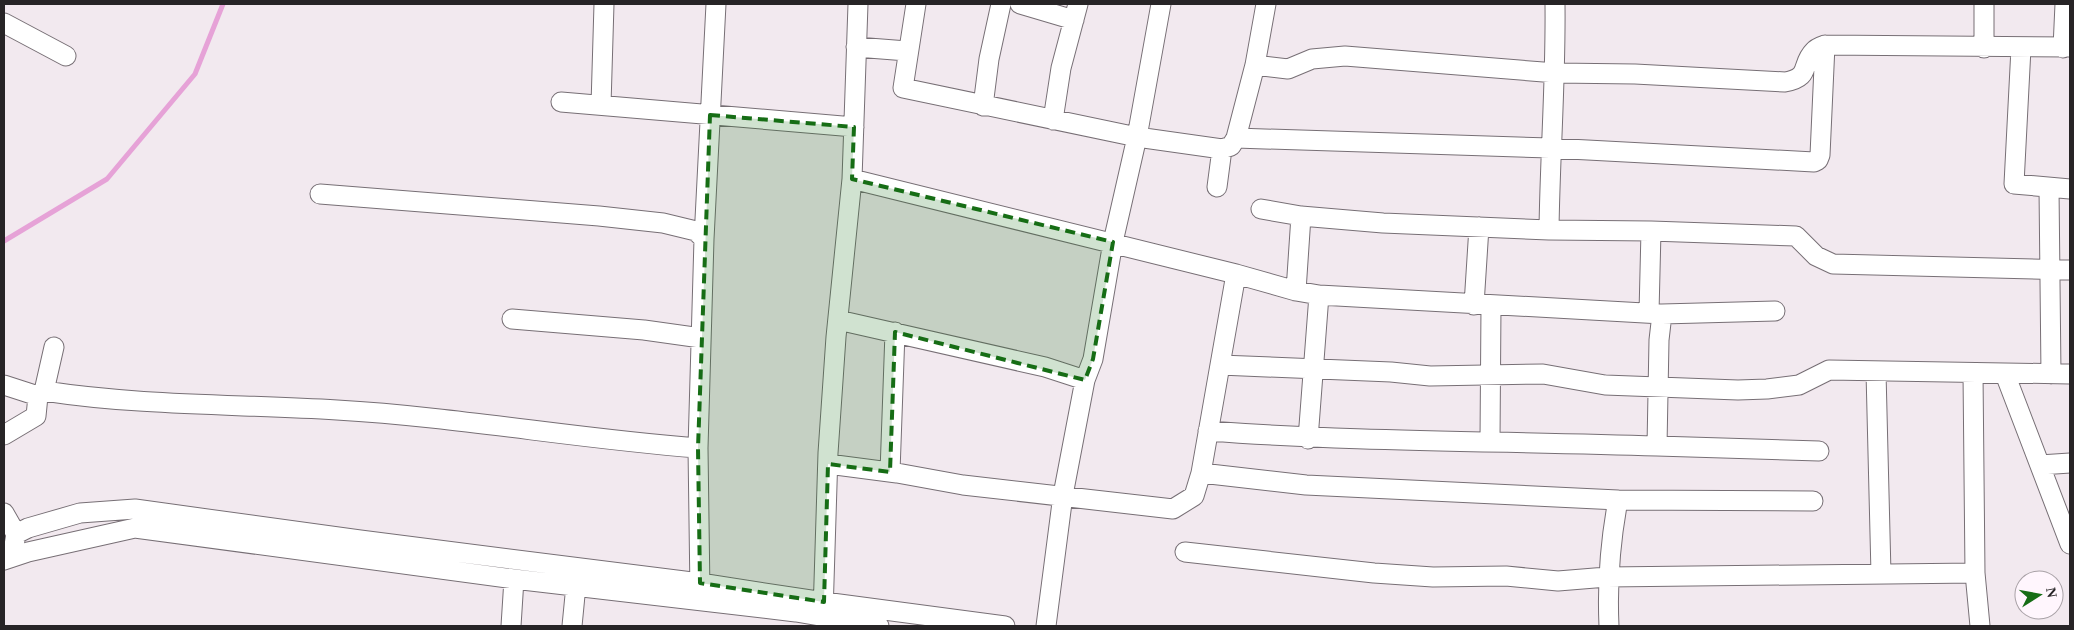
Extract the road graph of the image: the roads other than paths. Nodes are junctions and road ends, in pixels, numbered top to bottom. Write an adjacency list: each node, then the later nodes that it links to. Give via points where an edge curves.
1 (604, 4): 24 (street)
2 (716, 4): 26 (street)
3 (858, 4): 15 (street)
4 (916, 4): 19 (street)
5 (1001, 4): 25 (street)
6 (1020, 4): 12 (street)
7 (1161, 4): 29 (street)
8 (1266, 4): 21 (street)
9 (1555, 4): 22 (street)
10 (1984, 4): 16 (street)
11 (2065, 4): 18 (street)
12 (1076, 12): 27 (street)
13 (4, 23): 20 (street)
14 (1825, 45): 16 (street); 22 (street, via 1814,50 1804,73 1796,80 1784,82); 31 (street, via 1820,155 1814,162)
15 (856, 47): 19 (street); 28 (street)
16 (1984, 48): 17 (street)
17 (2021, 48): 18 (street); 34 (street, via 2014,184)
18 (2067, 48)
19 (907, 51): 25 (street, via 903,88)
20 (66, 56)
21 (1255, 65): 22 (street, via 1288,70 1312,59 1345,56); 30 (street)
22 (1556, 73): 31 (street)
23 (561, 102): 24 (street)
24 (601, 104): 26 (street)
25 (983, 106): 27 (street)
26 (710, 115): 28 (street); 42 (street)
27 (1053, 120): 29 (street)
28 (854, 127): 32 (street)
29 (1137, 137): 30 (street); 43 (street)
30 (1229, 143): 31 (street); 33 (street)
31 (1550, 148): 40 (street)
32 (852, 179): 43 (street); 53 (street)
33 (1218, 187)
34 (2049, 188): 35 (street); 44 (street)
35 (2070, 189)
36 (320, 194): 42 (street, via 645,221 696,231)
37 (1261, 209): 38 (street)
38 (1301, 216): 39 (street); 47 (street)
39 (1480, 227): 40 (street); 49 (street)
40 (1549, 230): 41 (street)
41 (1651, 231): 44 (street, via 1796,236 1816,256 1833,264); 51 (street)
42 (704, 239): 55 (street)
43 (1113, 242): 46 (street); 65 (street, via 1093,359)
44 (2049, 270): 45 (street); 62 (street)
45 (2070, 270)
46 (1236, 274): 47 (street); 57 (street)
47 (1296, 291): 48 (street)
48 (1319, 295): 49 (street); 58 (street)
49 (1483, 305): 51 (street); 64 (street)
50 (1775, 311): 51 (street)
51 (1656, 313): 67 (street, via 1659,340)
52 (512, 319): 55 (street)
53 (838, 320): 54 (street); 77 (street)
54 (895, 332): 65 (street, via 1036,365); 79 (street)
55 (701, 338): 74 (street)
56 (54, 347): 68 (street)
57 (1220, 365): 58 (street); 69 (street)
58 (1313, 370): 64 (street); 71 (street)
59 (1876, 372): 60 (street); 67 (street, via 1829,370 1799,385 1767,389); 90 (street)
60 (1973, 373): 61 (street); 89 (street)
61 (2005, 374): 62 (street); 78 (street)
62 (2051, 374): 63 (street)
63 (2070, 374)
64 (1492, 376): 67 (street, via 1543,374 1605,385); 72 (street)
65 (1085, 380): 81 (street)
66 (4, 385): 68 (street)
67 (1657, 387): 73 (street)
68 (41, 393): 70 (street, via 36,416); 74 (street, via 199,405 339,410)
69 (1208, 431): 71 (street); 80 (street)
70 (4, 435)
71 (1308, 439): 72 (street)
72 (1490, 440): 73 (street)
73 (1657, 446): 75 (street)
74 (698, 448): 94 (street)
75 (1819, 451)
76 (2070, 463): 78 (street)
77 (828, 464): 79 (street); 95 (street)
78 (2040, 465): 86 (street)
79 (890, 472): 81 (street, via 963,485)
80 (1200, 473): 81 (street, via 1194,496 1173,509); 82 (street, via 1306,485)
81 (1063, 495): 101 (street)
82 (1618, 500): 83 (street); 91 (street)
83 (1813, 501)
84 (4, 513): 85 (street)
85 (16, 534): 88 (street); 94 (street, via 80,513 135,509)
86 (2070, 544)
87 (1185, 552): 91 (street, via 1374,574 1506,576 1558,581)
88 (8, 559): 92 (street, via 135,528)
89 (1975, 573): 90 (street); 103 (street)
90 (1881, 574): 91 (street)
91 (1607, 577): 102 (street)
92 (514, 578): 93 (street); 97 (street)
93 (576, 586): 94 (street); 98 (street)
94 (700, 591): 95 (street); 96 (street)
95 (823, 609): 96 (street); 99 (street); 100 (street)
96 (795, 619)
97 (511, 626)
98 (572, 626)
99 (879, 626)
100 (1005, 626)
101 (1046, 626)
102 (1609, 626)
103 (1980, 626)

